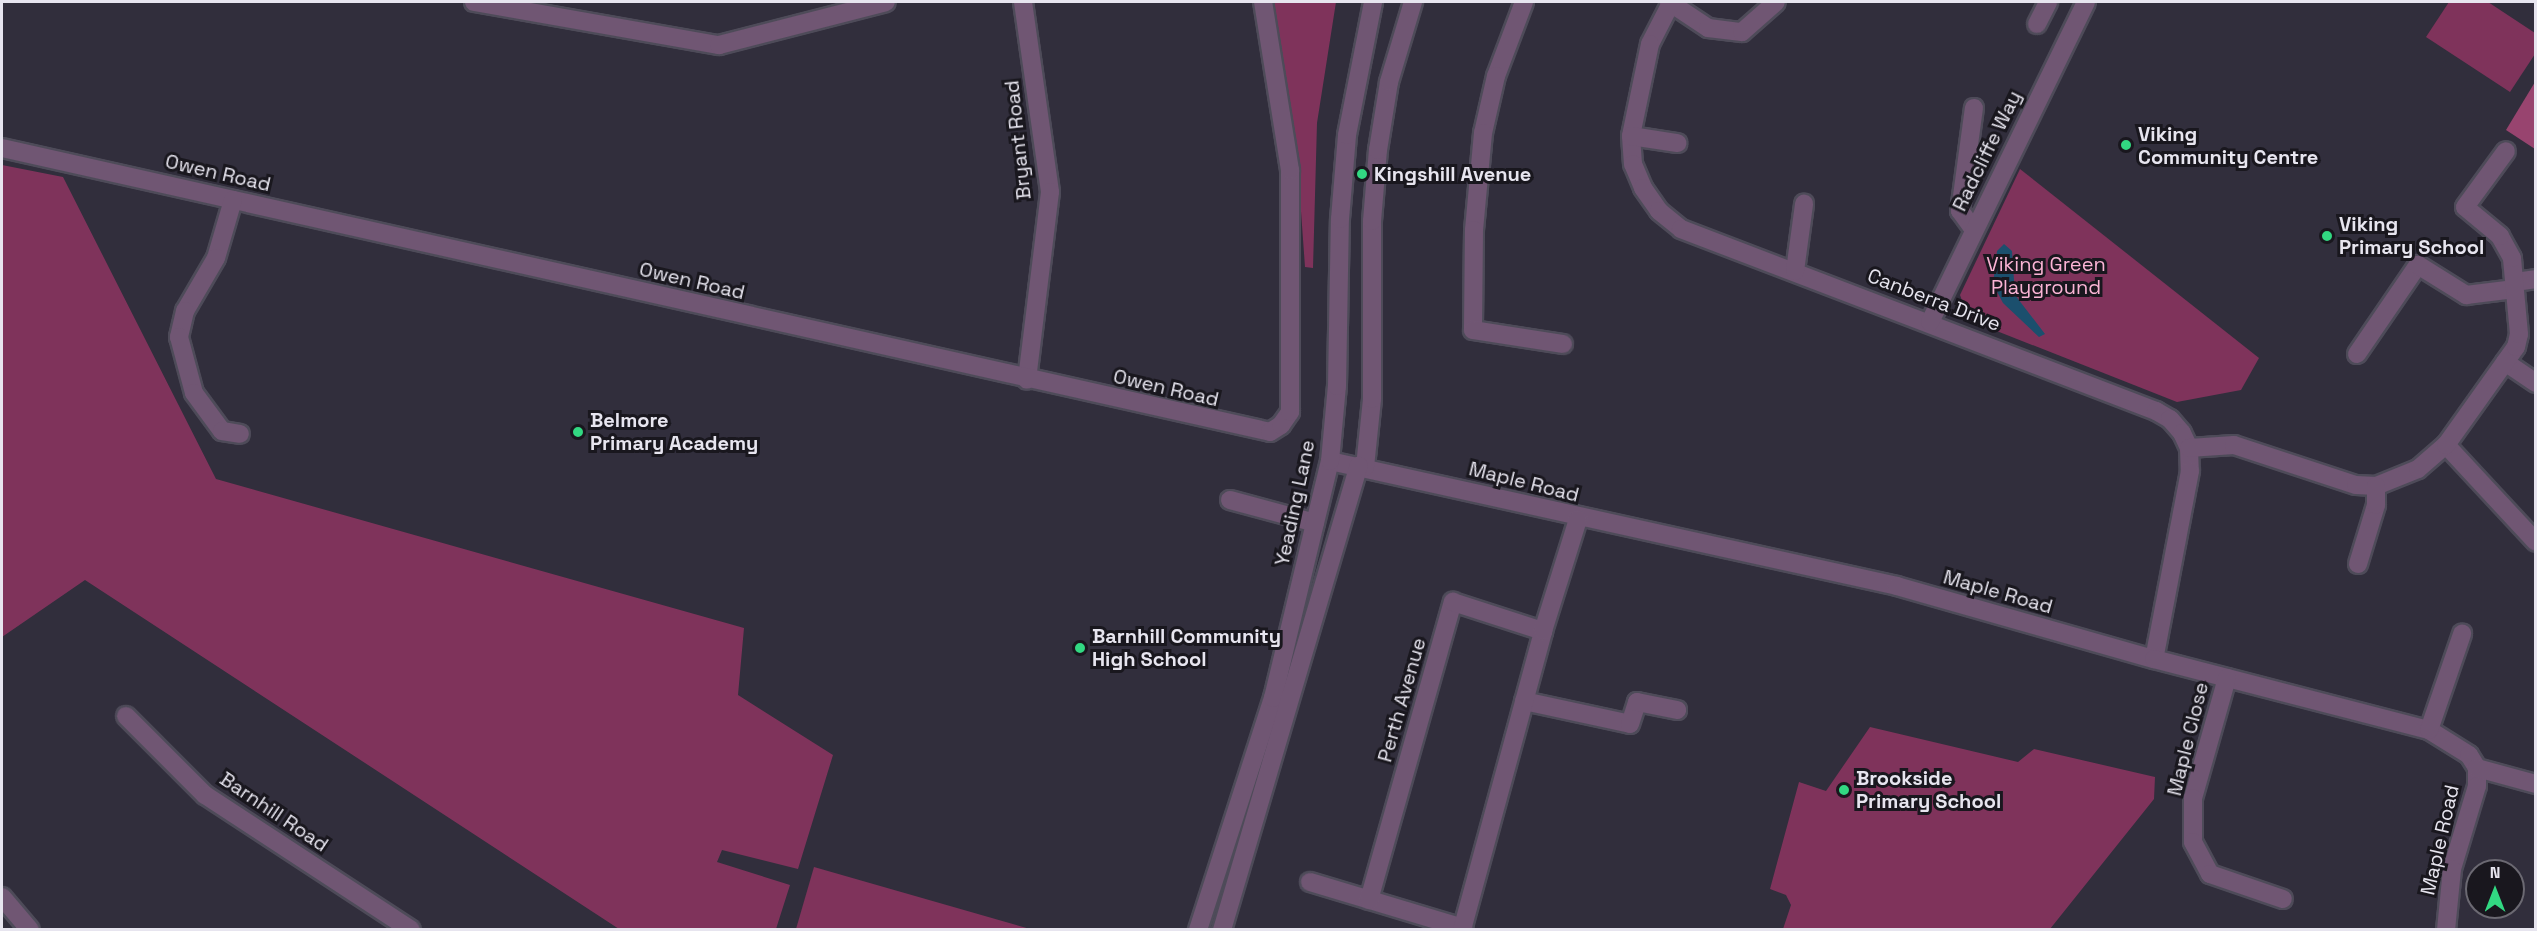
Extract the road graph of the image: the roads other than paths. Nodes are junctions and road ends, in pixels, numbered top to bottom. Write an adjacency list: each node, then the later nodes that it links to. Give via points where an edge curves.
1 (474, 2): 2 (street, via 719,45)
2 (886, 2)
3 (1023, 2): 30 (street, Bryant Road, via 1050,192)
4 (1263, 2): 30 (street, Owen Road, via 1290,170 1290,412 1270,432)
5 (1373, 2): 13 (street, Yeading Lane)
6 (1413, 2): 14 (street)
7 (1524, 2): 27 (street, via 1496,76 1483,133 1474,230 1473,330)
8 (1670, 2): 9 (street, via 1708,28 1742,32); 16 (street, Canberra Drive, via 1650,44)
9 (1776, 2)
10 (2048, 2): 12 (street)
11 (2086, 2): 22 (street, Radcliffe Way)
12 (2037, 24)
13 (1356, 75): 14 (street); 35 (street, Yeading Lane, via 1340,219 1337,386)
14 (1389, 82): 36 (street, via 1372,221 1372,399)
15 (1974, 108): 22 (street, via 1960,211)
16 (1631, 136): 17 (street); 23 (street, Canberra Drive, via 1633,164 1659,211 1681,229)
17 (1677, 144)
18 (2, 148): 20 (street, Owen Road)
19 (2506, 151): 25 (street, via 2465,207 2500,236 2512,258)
20 (233, 200): 30 (street, Owen Road); 32 (street, via 216,258 188,303 179,337 194,393 222,431)
21 (1804, 204): 23 (street)
22 (1974, 230): 26 (street, Radcliffe Way)
23 (1795, 271): 26 (street, Canberra Drive)
24 (2535, 279): 25 (street)
25 (2515, 286): 28 (street, via 2466,295 2418,265); 29 (street, via 2519,334 2516,347)
26 (1930, 322): 34 (street, Canberra Drive, via 2156,411 2170,418)
27 (1563, 344)
28 (2356, 354)
29 (2505, 362): 31 (street); 33 (street)
30 (1027, 380)
31 (2535, 383)
32 (240, 434)
33 (2446, 445): 37 (street, via 2418,469); 41 (street)
34 (2189, 448): 37 (street, via 2234,445 2356,485); 45 (street, via 2190,471)
35 (1330, 461): 36 (street, Maple Road); 40 (street, Yeading Lane)
36 (1362, 466): 39 (street, Maple Road); 61 (street)
37 (2376, 486): 42 (street, via 2376,505)
38 (1230, 500): 40 (street)
39 (1578, 519): 43 (street); 45 (street, Maple Road, via 1897,586)
40 (1315, 523): 60 (street, Yeading Lane, via 1273,698)
41 (2534, 537)
42 (2358, 564)
43 (1543, 631): 47 (street); 56 (street, Perth Avenue, via 1454,602)
44 (2462, 634): 50 (street)
45 (2154, 659): 46 (street, Maple Road)
46 (2227, 678): 50 (street, Maple Road); 55 (street, Maple Close, via 2193,798 2193,842 2210,874)
47 (1524, 700): 48 (street, via 1630,724 1637,702); 57 (street)
48 (1677, 710)
49 (126, 716): 59 (street, Barnhill Road, via 205,795)
50 (2429, 730): 51 (street, Maple Road, via 2469,755)
51 (2476, 768): 52 (street); 62 (street, Maple Road, via 2477,786 2452,869)
52 (2535, 784)
53 (1310, 882): 56 (street)
54 (2, 897): 58 (street)
55 (2283, 899)
56 (1369, 900): 57 (street)
57 (1462, 929)
58 (30, 930)
59 (411, 930)
60 (1198, 930)
61 (1222, 930)
62 (2446, 930)

